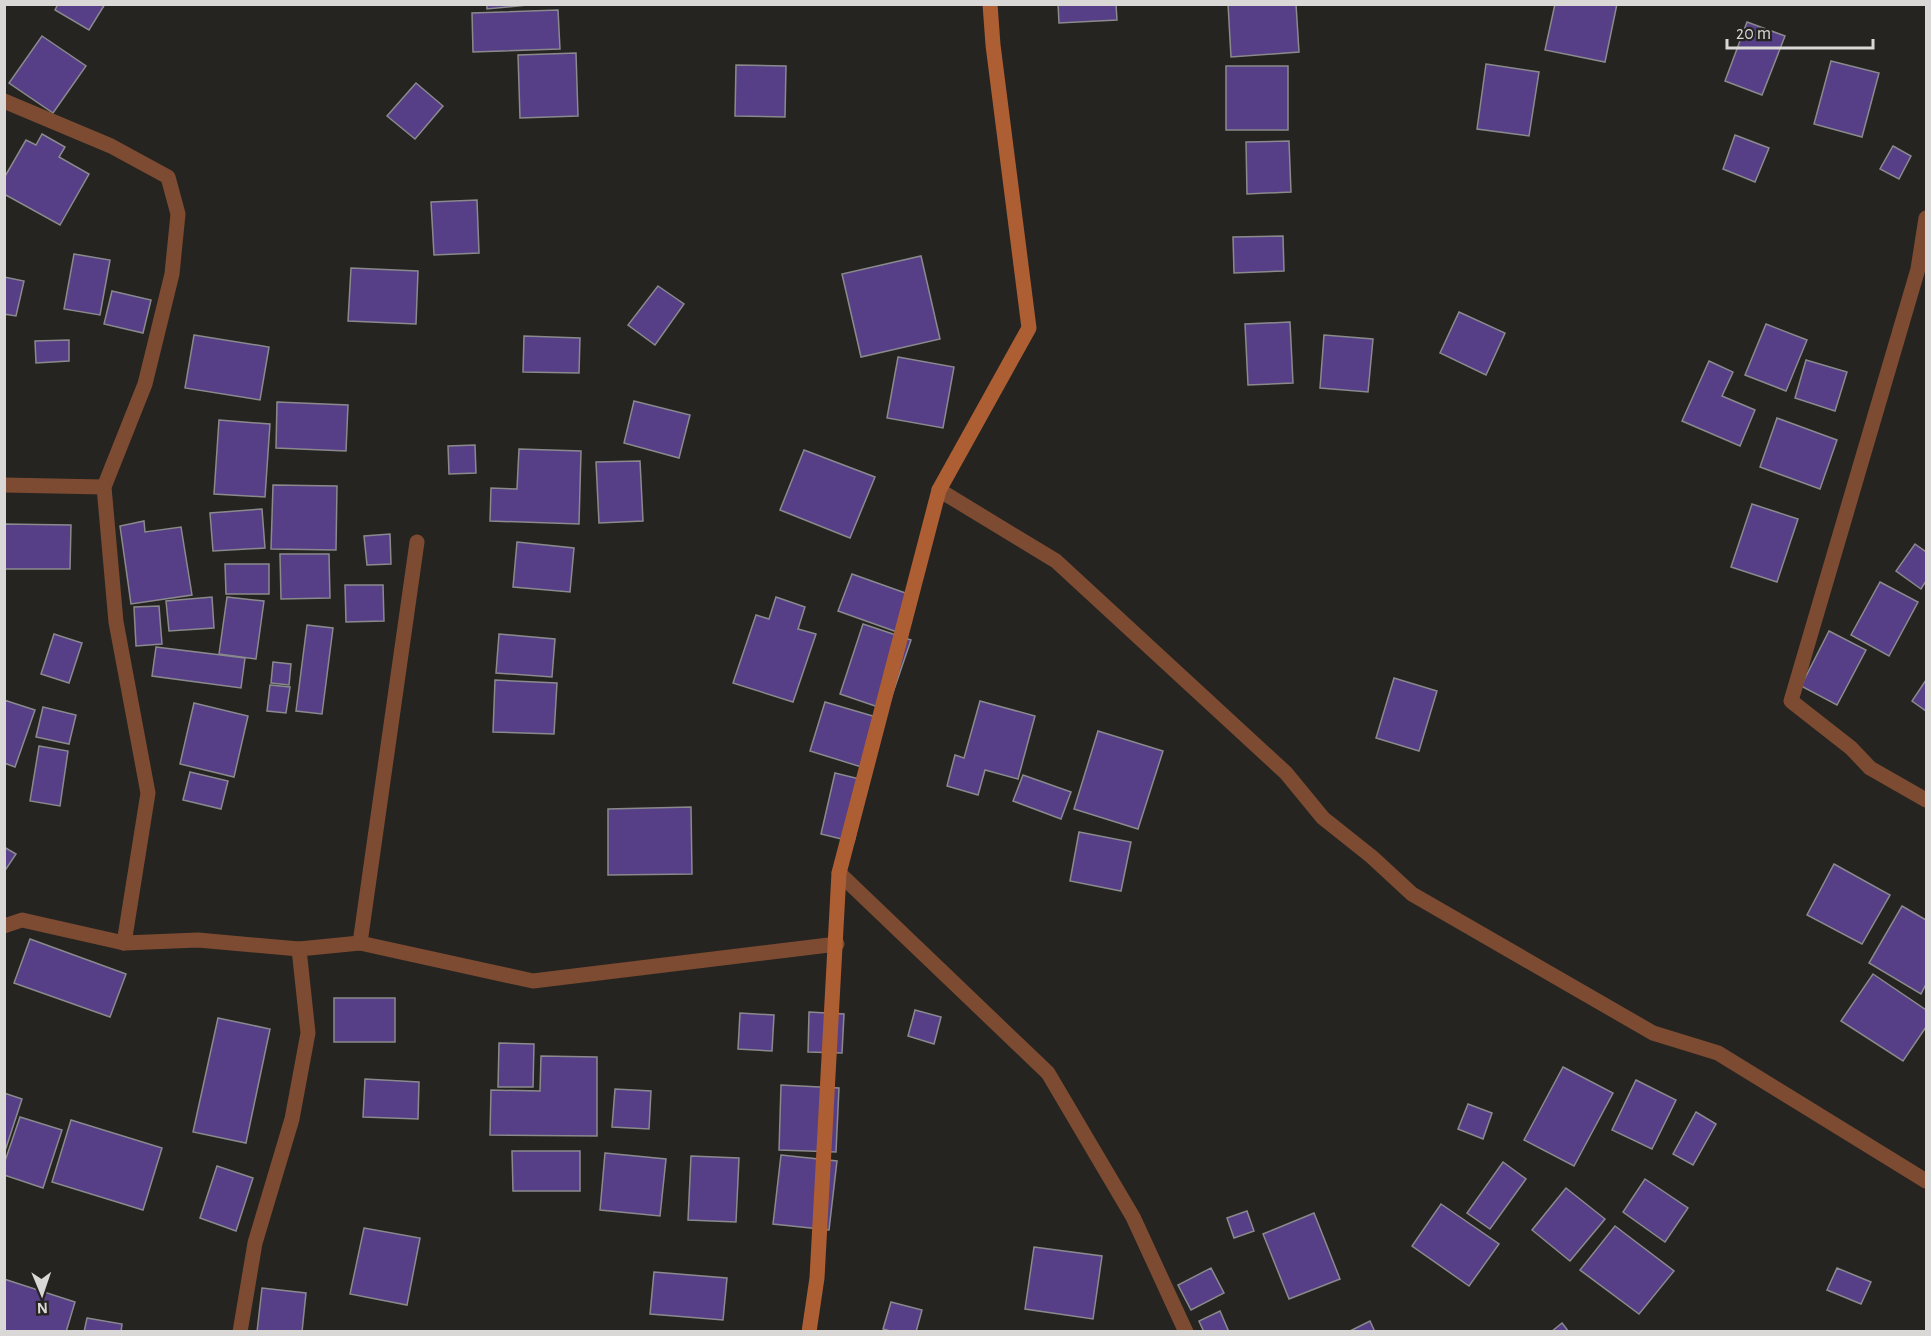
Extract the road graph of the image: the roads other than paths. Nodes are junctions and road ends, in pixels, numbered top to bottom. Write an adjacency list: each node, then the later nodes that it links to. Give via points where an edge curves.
1 (990, 4): 6 (street, via 1029,328)
2 (4, 101): 5 (street, via 111,146 168,177 178,214 171,274 145,384)
3 (1926, 218): 8 (street, via 1915,280 1791,701 1870,768)
4 (4, 484): 5 (street)
5 (104, 487): 12 (street, via 116,622 148,793)
6 (939, 490): 9 (street); 15 (street, via 1056,561 1286,773 1323,818 1412,894 1653,1033 1718,1053)
7 (417, 542): 11 (street)
8 (1926, 800)
9 (839, 873): 13 (street); 18 (street, via 1048,1073 1133,1216)
10 (4, 926): 12 (street, via 22,920)
11 (360, 943): 13 (street, via 533,981); 14 (street)
12 (124, 944): 14 (street, via 198,940)
13 (837, 944): 17 (street, via 817,1278)
14 (299, 950): 16 (street, via 308,1033 292,1119 255,1243)
15 (1926, 1181)
16 (240, 1332)
17 (809, 1332)
18 (1186, 1332)

